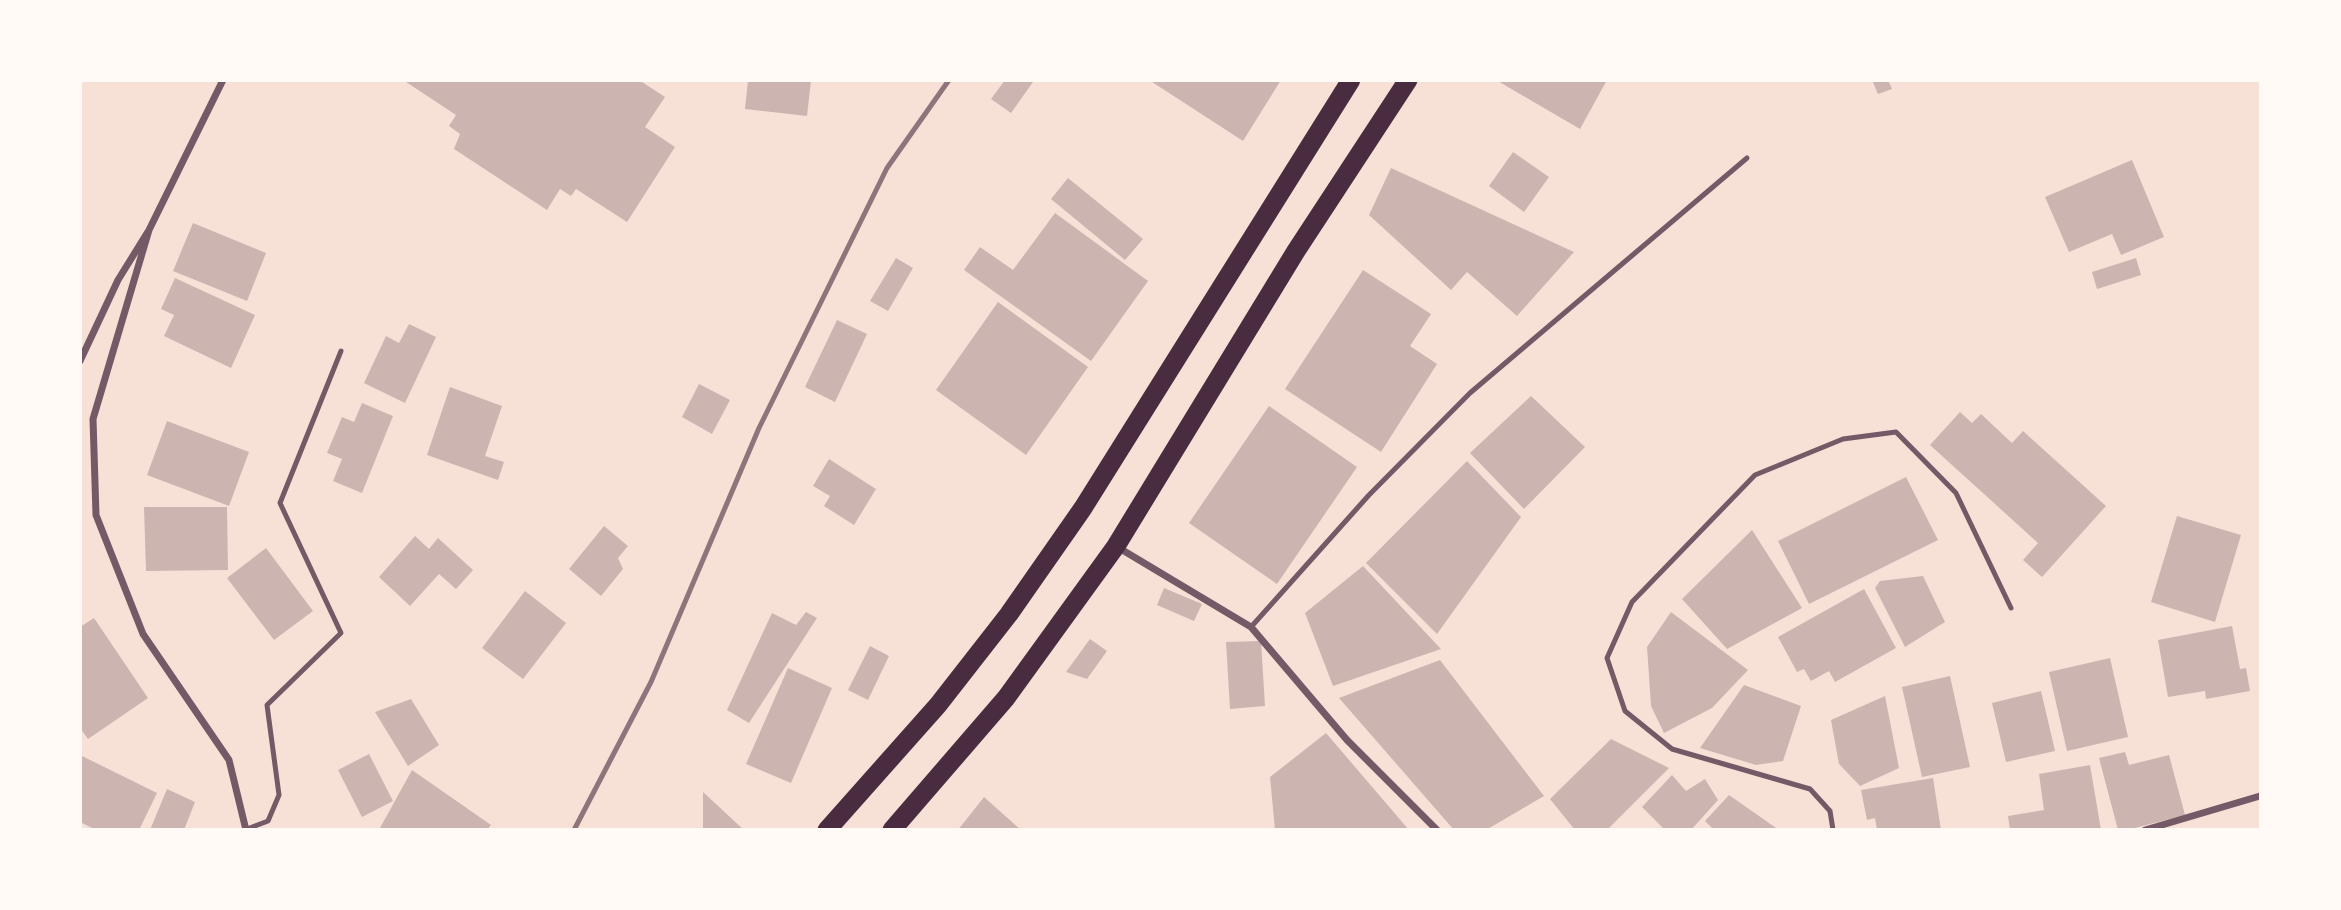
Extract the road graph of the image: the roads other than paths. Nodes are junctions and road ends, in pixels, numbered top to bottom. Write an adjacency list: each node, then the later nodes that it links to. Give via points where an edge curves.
1 (223, 80): 5 (street)
2 (1352, 80): 13 (highway, via 1083,508 1016,604 938,705)
3 (1408, 80): 8 (highway, via 1296,251)
4 (1747, 158): 10 (lane, via 1470,393 1369,495)
5 (149, 230): 7 (street, via 118,280); 12 (street, via 93,419 96,515 143,634 229,760)
6 (341, 351): 12 (lane, via 280,503 341,633 267,705 279,795 268,821)
7 (80, 361)
8 (1116, 546): 10 (street); 14 (highway, via 1006,698)
9 (2011, 608): 16 (lane, via 1956,493 1896,432 1843,439 1755,475 1632,602 1607,658 1625,711 1672,749 1810,789 1830,811)
10 (1251, 627): 15 (street, via 1347,740)
11 (2260, 796): 17 (street)
12 (246, 829)
13 (827, 830)
14 (892, 830)
15 (1437, 830)
16 (1833, 830)
17 (2146, 830)

